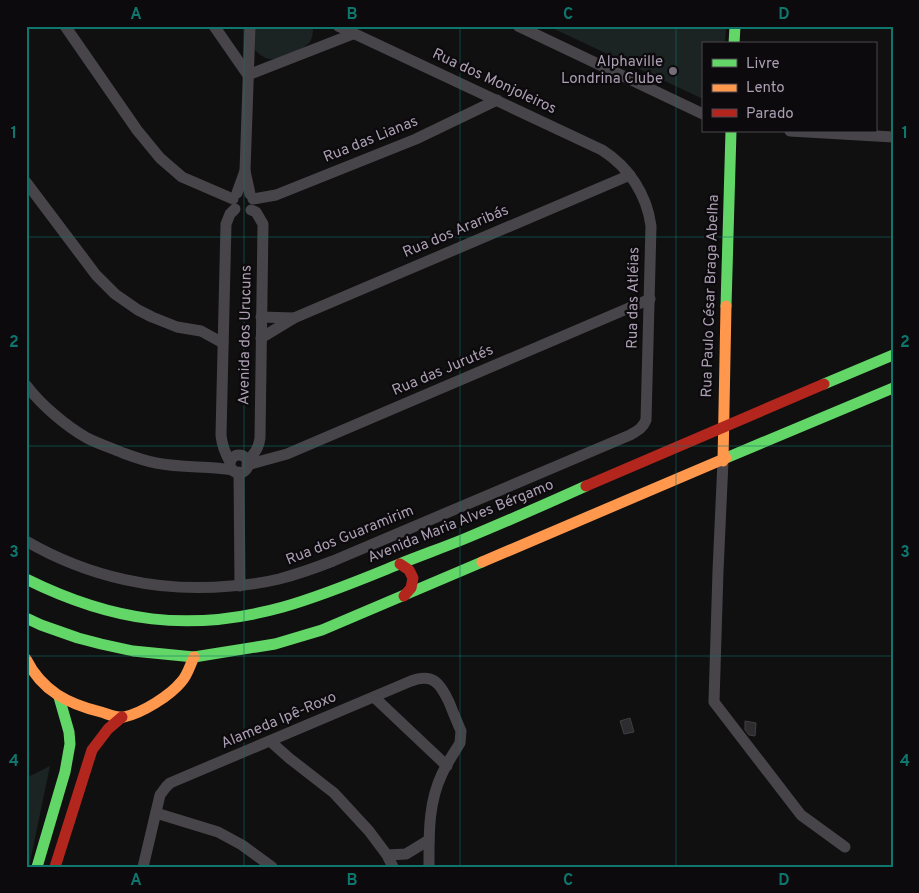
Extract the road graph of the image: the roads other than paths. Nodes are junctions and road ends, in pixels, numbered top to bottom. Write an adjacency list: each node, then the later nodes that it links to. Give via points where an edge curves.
1 (65, 26): 18 (street, via 160,158 182,176)
2 (214, 26): 9 (street)
3 (250, 26): 9 (street, Avenida dos Urucuns)
4 (338, 26): 7 (street, Rua dos Monjoleiros)
5 (518, 26): 11 (street)
6 (735, 26): 8 (street)
7 (353, 34): 9 (street); 10 (street, Rua dos Monjoleiros)
8 (734, 42)
9 (248, 75): 15 (street, Avenida dos Urucuns)
10 (497, 100): 16 (street, Rua dos Monjoleiros, via 602,150); 19 (street, Rua das Lianas, via 416,139 276,195)
11 (702, 114)
12 (731, 132): 31 (street, Rua Paulo César Braga Abelha)
13 (807, 132): 14 (street)
14 (893, 137)
15 (244, 171): 18 (street, Avenida dos Urucuns); 19 (street, Avenida dos Urucuns)
16 (630, 175): 20 (street, Rua das Atléias, via 642,195 650,220); 22 (street, Rua dos Araribás)
17 (26, 182): 24 (street, via 96,275 115,294 152,318)
18 (235, 201): 19 (street, via 243,192); 19 (street, via 241,213 248,212); 23 (street, Avenida dos Urucuns, via 226,224)
19 (251, 201): 21 (street, Avenida dos Urucuns, via 263,224)
20 (650, 299): 30 (street, Rua das Atléias, via 646,420); 33 (street, Rua das Jurutés, via 287,454)
21 (261, 317): 22 (street, Rua dos Araribás); 25 (street, Avenida dos Urucuns)
22 (294, 318): 25 (street, Rua dos Araribás)
23 (223, 326): 24 (street); 26 (street, Avenida dos Urucuns)
24 (201, 331): 26 (street)
25 (261, 338): 33 (street, Avenida dos Urucuns, via 260,441 255,452)
26 (223, 343): 33 (street, Avenida dos Urucuns, via 222,445)
27 (893, 355): 31 (street, Avenida Maria Alves Bérgamo)
28 (26, 385): 33 (street, Rua das Jurutés, via 70,426 108,447 155,463 191,467)
29 (893, 388): 32 (street)
30 (643, 426): 37 (street, Rua dos Guaramirim, via 630,436 326,563 279,579)
31 (723, 427): 32 (street, Rua Paulo César Braga Abelha); 35 (street, Avenida Maria Alves Bérgamo)
32 (723, 461): 38 (street); 49 (street, via 714,702 801,815)
33 (239, 466): 37 (street, Avenida dos Urucuns)
34 (26, 541): 37 (street, Rua dos Guaramirim, via 65,561 129,581 195,588)
35 (400, 564): 36 (street, Avenida Maria Alves Bérgamo, via 301,602 214,620 126,615 88,606); 38 (street, via 410,571 413,581 411,590)
36 (29, 582)
37 (240, 586)
38 (404, 596): 40 (street, via 322,630 275,644)
39 (26, 618): 40 (street, via 100,644)
40 (194, 657): 44 (street, via 182,682 164,698)
41 (26, 659): 42 (street, via 42,683)
42 (59, 697): 44 (street, via 88,709); 51 (street, via 70,744)
43 (374, 697): 45 (street, Alameda Ipê-Roxo); 46 (street); 46 (street, Alameda Ipê-Roxo, via 416,679 436,681 444,691 461,731 460,743)
44 (122, 717): 52 (street, via 108,729 88,758)
45 (270, 741): 47 (street, Alameda Ipê-Roxo, via 166,786); 50 (street, via 334,793)
46 (447, 766): 48 (street, via 432,804)
47 (156, 813): 53 (street, Alameda Ipê-Roxo); 54 (street, via 224,835)
48 (429, 840): 50 (street, via 406,854); 56 (street)
49 (845, 846)
50 (386, 855): 55 (street)
51 (37, 867)
52 (55, 867)
53 (143, 867)
54 (272, 867)
55 (393, 867)
56 (429, 867)

